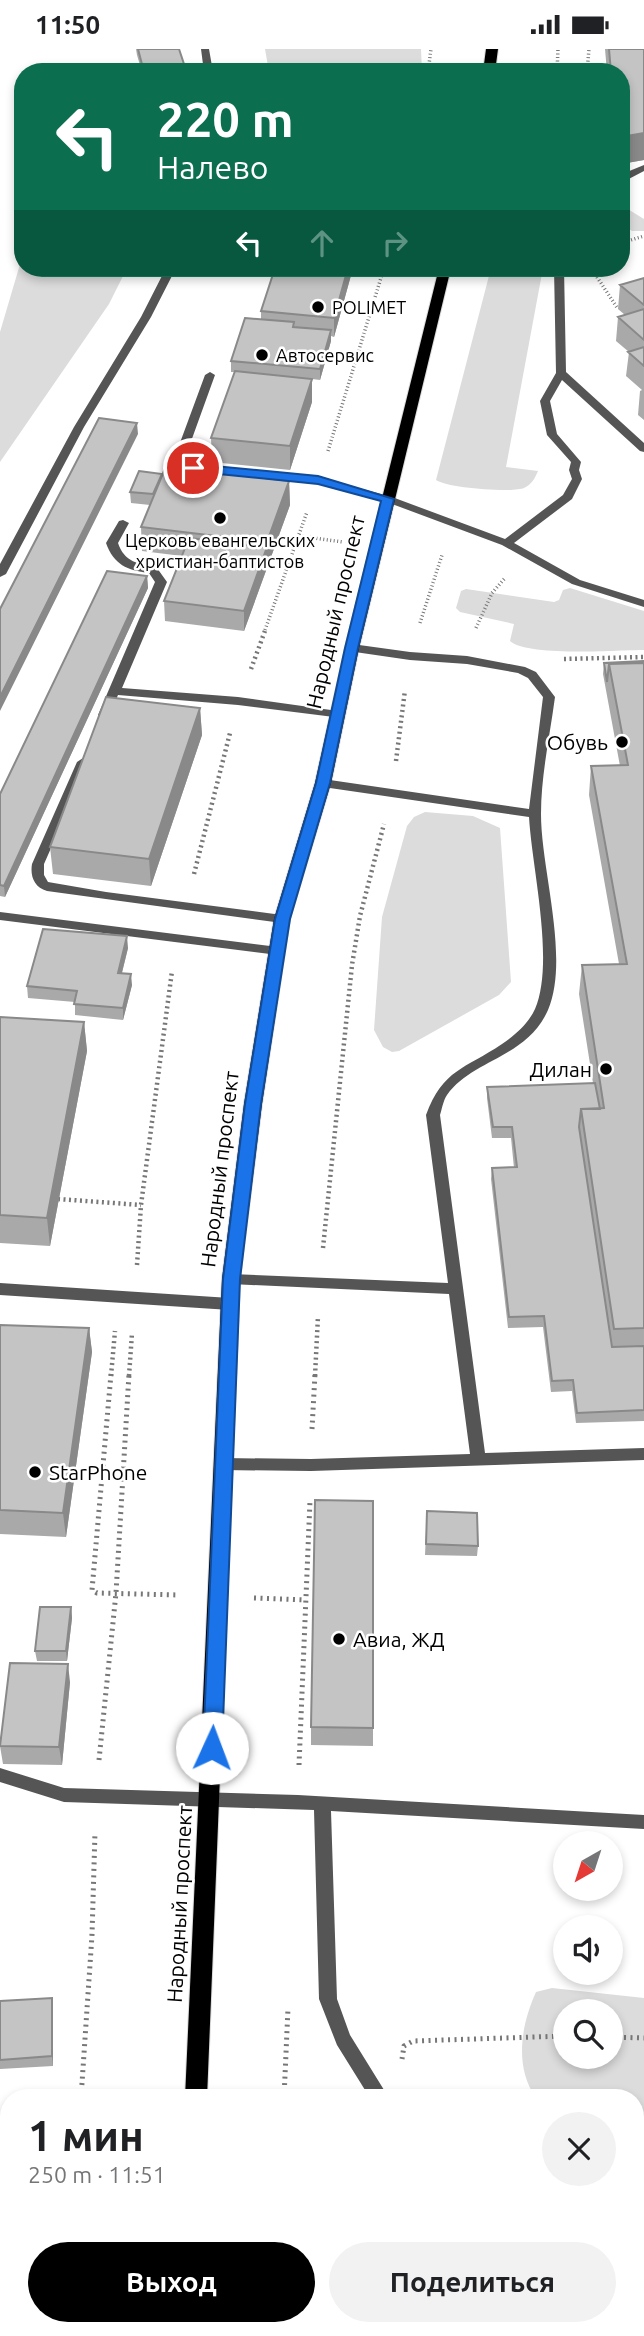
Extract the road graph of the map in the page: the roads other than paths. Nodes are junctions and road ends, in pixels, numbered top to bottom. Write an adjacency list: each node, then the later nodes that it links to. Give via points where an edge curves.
1 (166, 277): 10 (lane)
2 (443, 277): 7 (main road, Народный проспект)
3 (559, 277): 4 (lane)
4 (561, 373): 6 (lane); 9 (lane, via 545,401 552,436 576,462 575,487)
5 (210, 375): 7 (lane, via 179,459 193,468 318,480)
6 (644, 449)
7 (388, 499): 9 (lane); 12 (main road, Народный проспект)
8 (123, 523): 13 (lane, via 112,543 116,555 133,566 153,570 161,582)
9 (506, 543): 11 (lane, via 576,582)
10 (0, 574)
11 (644, 604)
12 (352, 648): 14 (main road, Народный проспект); 18 (lane, via 521,670 541,684 549,697)
13 (115, 691): 14 (lane); 15 (lane)
14 (338, 715): 17 (main road, Народный проспект)
15 (98, 728)
16 (87, 753): 20 (lane, via 38,865 41,883 103,897)
17 (323, 783): 18 (lane); 20 (main road, Народный проспект)
18 (535, 814): 24 (lane, via 549,973 544,1003 533,1023 508,1048 442,1092 433,1115)
19 (0, 916): 21 (lane)
20 (282, 919): 21 (main road, Народный проспект)
21 (278, 951): 22 (main road, Народный проспект, via 253,1104)
22 (232, 1279): 24 (lane); 25 (main road, Народный проспект)
23 (0, 1289): 25 (lane)
24 (456, 1289): 27 (lane)
25 (230, 1304): 28 (main road, Народный проспект)
26 (644, 1454): 27 (lane)
27 (478, 1459): 28 (lane)
28 (223, 1464): 30 (main road, Народный проспект)
29 (0, 1775): 30 (lane, via 64,1795)
30 (210, 1801): 31 (lane); 33 (main road, Народный проспект)
31 (322, 1804): 32 (lane); 34 (lane, via 328,1999 343,2039)
32 (644, 1822)
33 (195, 2089)
34 (374, 2089)

